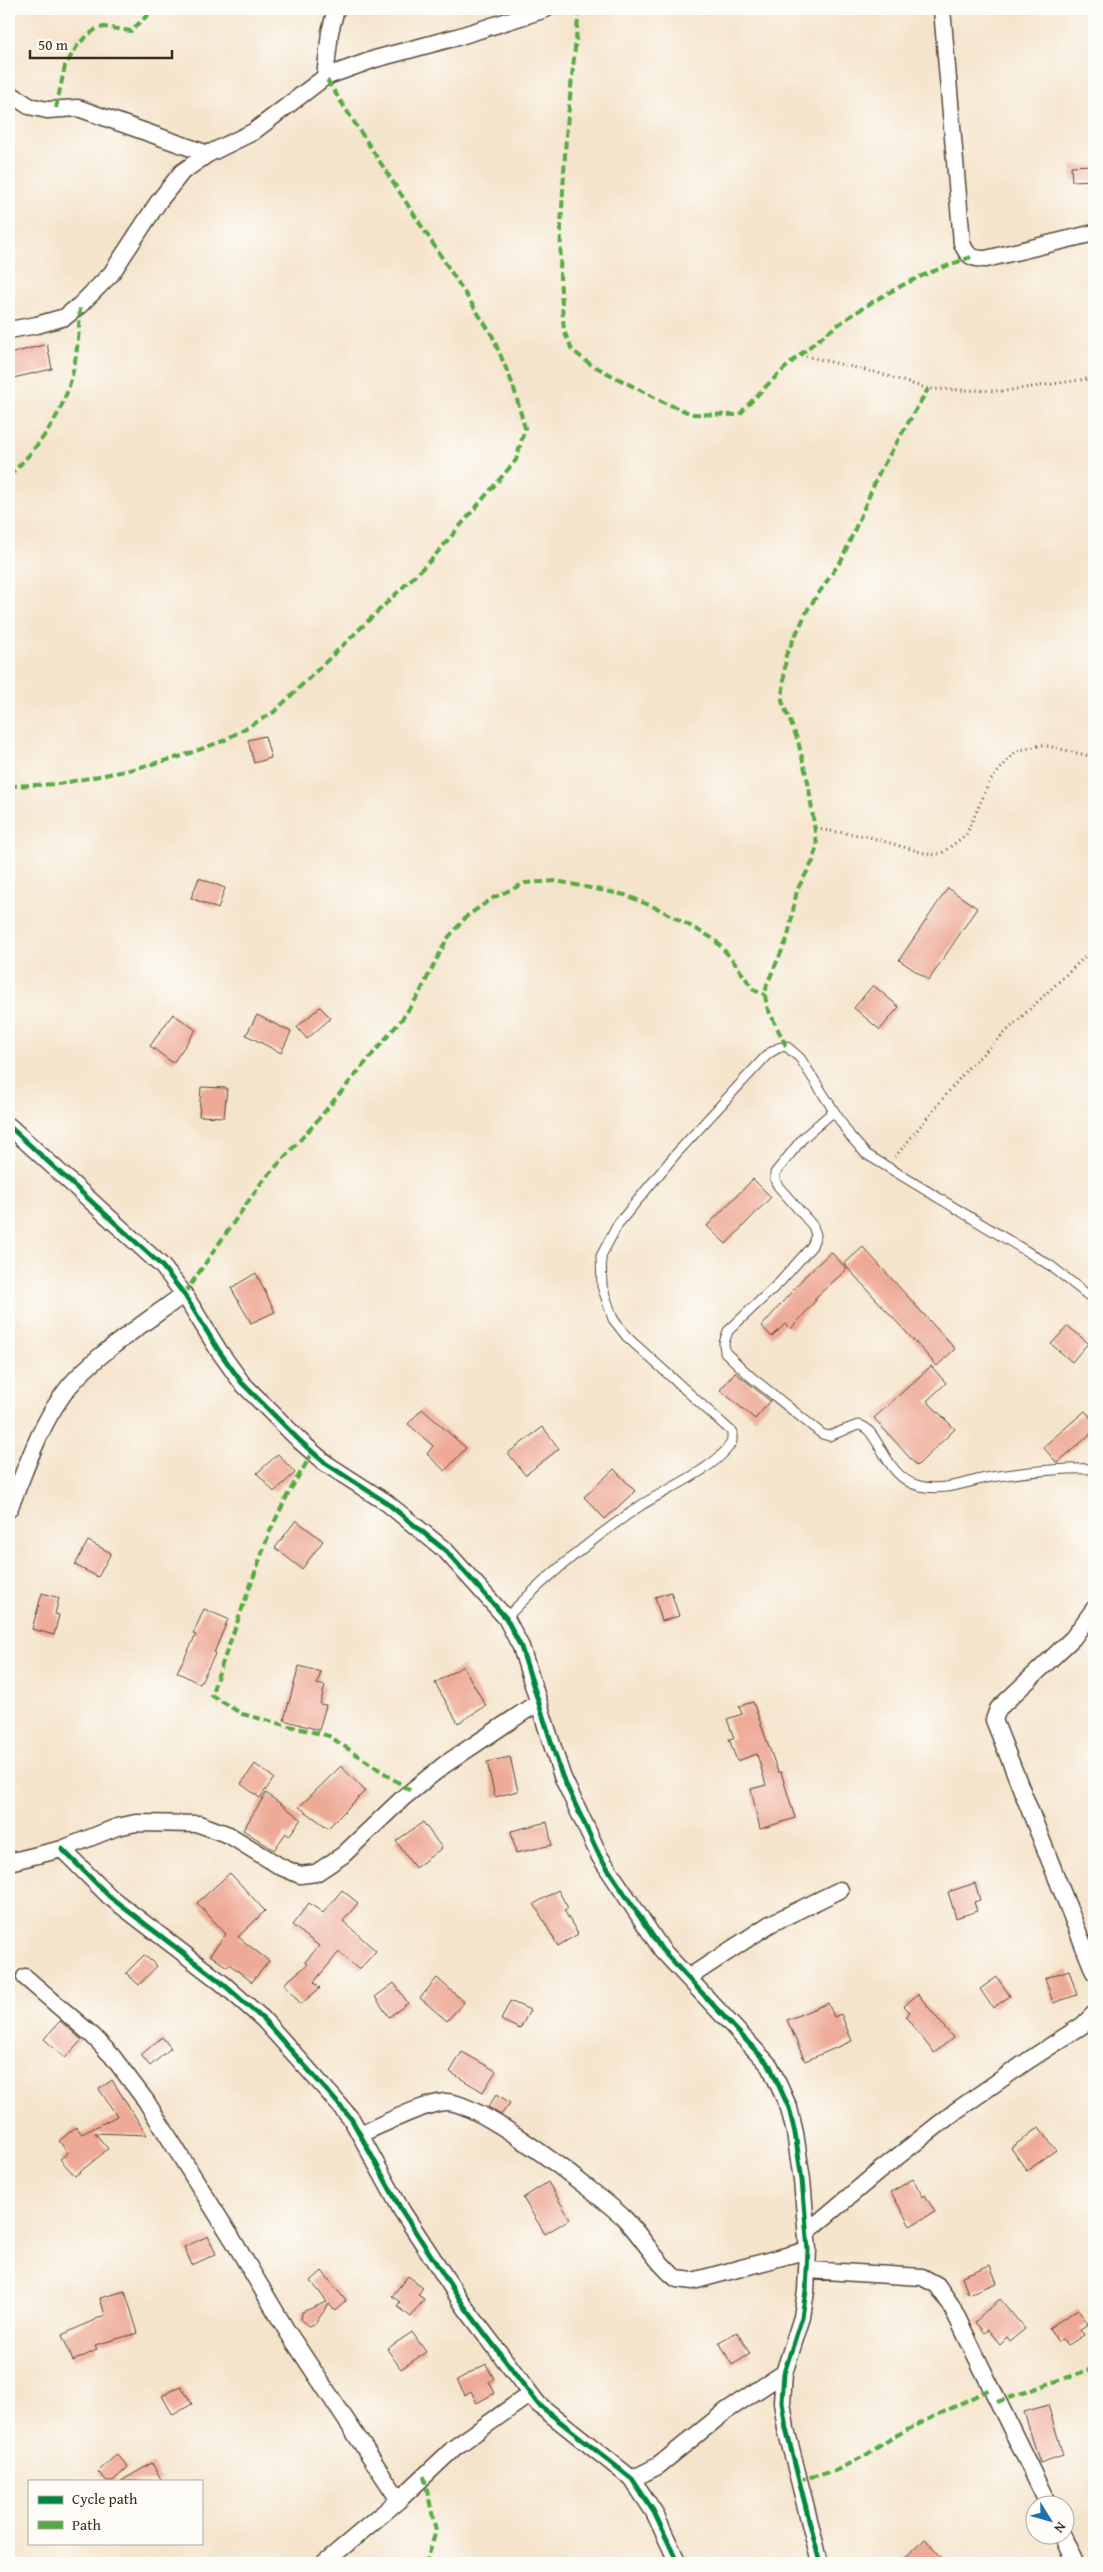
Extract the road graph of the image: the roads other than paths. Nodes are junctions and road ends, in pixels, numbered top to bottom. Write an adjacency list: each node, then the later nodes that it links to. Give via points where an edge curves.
1 (336, 9): 4 (street)
2 (546, 9): 4 (street)
3 (942, 9): 7 (street, via 962,243 966,252 970,257 986,260)
4 (325, 77): 6 (street, via 253,132)
5 (9, 93): 6 (street, via 28,106 47,110 78,108)
6 (208, 154): 8 (street, via 182,172 111,274 80,305 65,317)
7 (1094, 232)
8 (9, 330)
9 (834, 1111): 12 (lane, via 866,1154 1051,1266); 13 (lane, via 803,1138 775,1173 778,1186 813,1226 816,1235 812,1246 780,1282 728,1331 725,1352 822,1434 828,1436 858,1424 866,1428 901,1479 919,1486 962,1485 1019,1473); 16 (lane, via 800,1058 786,1046 778,1048 768,1054 675,1155 618,1224 601,1256 602,1286 613,1319 627,1337 732,1432 732,1442 718,1459 640,1506 544,1580)
10 (9, 1126): 11 (street, via 162,1266)
11 (184, 1294): 14 (street, via 84,1370 62,1396); 16 (street, via 242,1382 325,1463 387,1503 446,1552)
12 (1094, 1300)
13 (1094, 1469)
14 (9, 1509)
15 (1094, 1609): 21 (street, via 1073,1638 1004,1703 994,1720)
16 (506, 1618): 17 (street, via 521,1647)
17 (537, 1703): 18 (street, via 444,1765 404,1797 344,1856 316,1873 300,1875 281,1867 229,1835 200,1824 136,1822); 23 (street, via 562,1776 600,1857 662,1950)
18 (62, 1849): 19 (street); 25 (street, via 110,1896 263,2019 352,2120)
19 (9, 1862)
20 (840, 1890): 23 (street, via 770,1924)
21 (1094, 1972)
22 (25, 1976): 33 (street, via 112,2056 146,2101 286,2331)
23 (688, 1978): 26 (street, via 770,2066 778,2083 795,2133)
24 (1094, 2014): 26 (street, via 1083,2025 957,2110)
25 (360, 2134): 27 (street, via 438,2103 454,2102 468,2107 533,2146 623,2217 677,2279 693,2281); 30 (street, via 438,2268)
26 (807, 2232): 27 (street)
27 (808, 2250): 28 (street)
28 (808, 2270): 29 (street, via 802,2317); 32 (street, via 922,2277 937,2285 951,2304)
29 (784, 2373): 31 (street, via 726,2411 658,2466); 37 (street, via 782,2402 786,2429)
30 (530, 2394): 31 (street, via 546,2412); 33 (street, via 454,2448)
31 (632, 2479): 36 (street, via 654,2512)
32 (1043, 2494)
33 (399, 2500): 35 (street)
34 (1067, 2544): 38 (street)
35 (324, 2563)
36 (678, 2563)
37 (820, 2563)
38 (1076, 2563)

